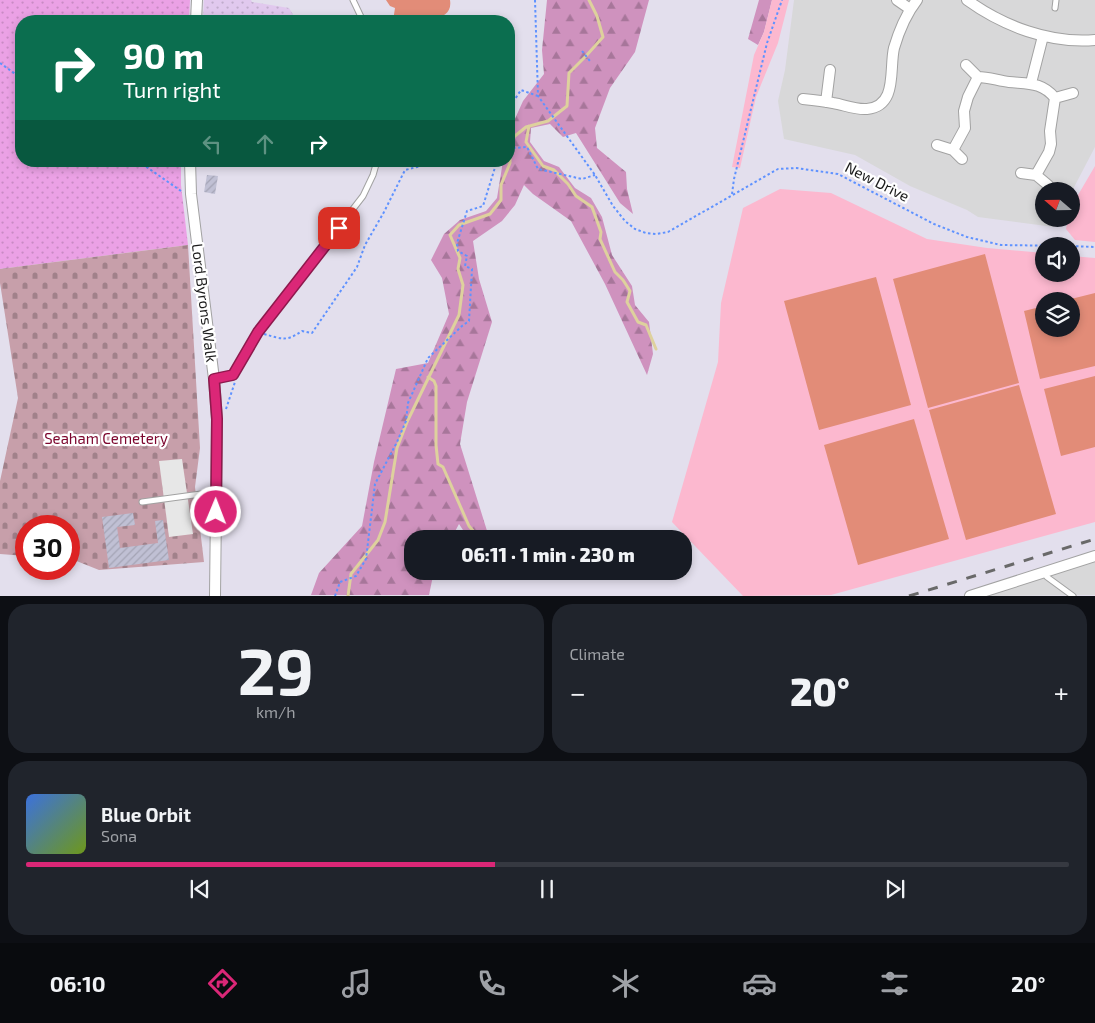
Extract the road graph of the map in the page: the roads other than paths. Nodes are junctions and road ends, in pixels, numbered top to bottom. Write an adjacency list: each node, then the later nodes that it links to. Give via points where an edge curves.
1 (197, 0): 9 (street)
2 (353, 0): 10 (lane)
3 (897, 0): 8 (street)
4 (917, 0): 8 (street)
5 (1056, 0): 7 (lane)
6 (973, 2): 11 (street, via 1000,22)
7 (1055, 8)
8 (910, 9): 20 (street, via 894,48 891,86 884,99 870,109)
9 (196, 15)
10 (359, 15)
11 (1043, 36): 12 (street); 16 (street)
12 (1095, 40)
13 (966, 65): 15 (street)
14 (830, 70): 20 (street)
15 (978, 77): 16 (street); 22 (street, via 964,111 965,128)
16 (1031, 83): 18 (street)
17 (1073, 93): 18 (street)
18 (1055, 98): 27 (street, via 1051,144)
19 (802, 99): 20 (street)
20 (826, 102)
21 (937, 146): 22 (street)
22 (953, 150): 23 (street)
23 (962, 159)
24 (190, 167): 29 (street, Lord Byrons Walk)
25 (375, 167): 29 (lane, via 363,196 258,332 233,375)
26 (1021, 173): 27 (street)
27 (1036, 175): 28 (street)
28 (1044, 182)
29 (214, 379): 30 (street, Lord Byrons Walk)
30 (217, 495): 31 (lane); 35 (street, Lord Byrons Walk)
31 (142, 502)
32 (1095, 556): 33 (street)
33 (1044, 572): 34 (street); 38 (lane)
34 (991, 589): 36 (street); 37 (street)
35 (215, 596)
36 (970, 596)
37 (1000, 596)
38 (1073, 596)

